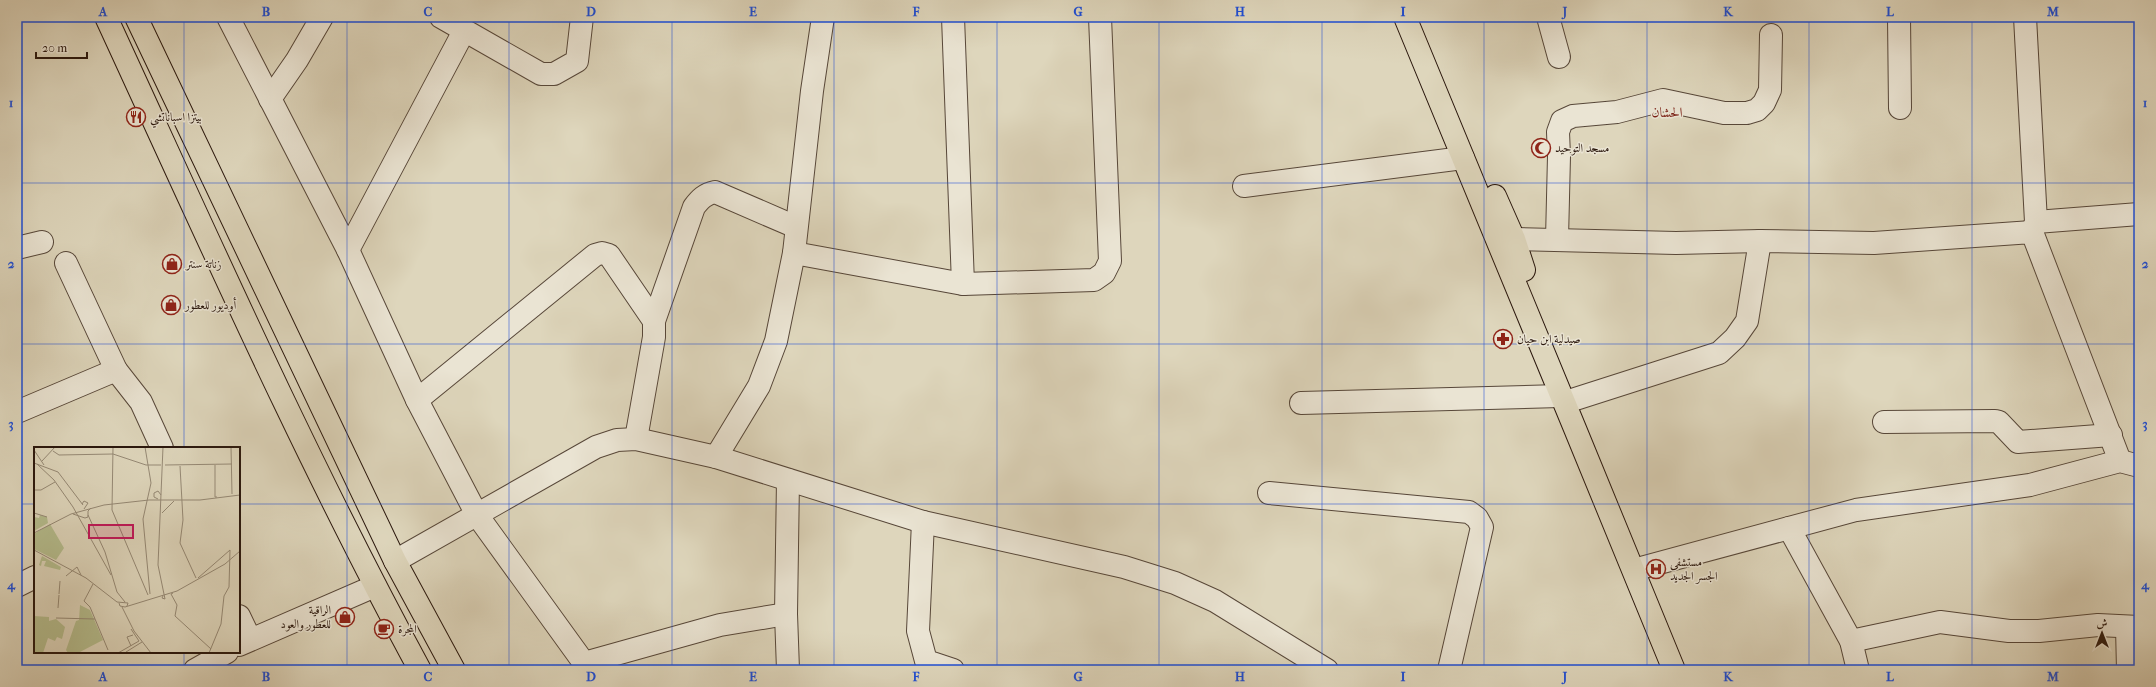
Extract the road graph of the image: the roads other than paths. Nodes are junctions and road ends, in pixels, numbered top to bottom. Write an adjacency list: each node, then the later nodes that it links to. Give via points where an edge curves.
1 (106, 17): 55 (main road, via 238,303)
2 (136, 17): 51 (main road)
3 (228, 17): 18 (street)
4 (322, 17): 18 (street)
5 (441, 17): 15 (street)
6 (582, 17): 15 (street, via 577,61 554,74 541,74)
7 (823, 17): 23 (street)
8 (953, 17): 33 (street)
9 (1100, 17): 33 (street, via 1110,261 1104,273 1094,280)
10 (1405, 17): 20 (main road)
11 (1416, 17): 25 (main road)
12 (1548, 17): 17 (street)
13 (1899, 17): 19 (street)
14 (2025, 17): 24 (street)
15 (464, 30): 30 (street)
16 (1771, 35): 26 (street, via 1770,90 1764,103 1757,110 1747,113 1724,113 1663,100 1617,112 1573,116 1562,121 1558,132)
17 (1559, 57)
18 (270, 99): 30 (street)
19 (1900, 108)
20 (1463, 158): 21 (street); 36 (main road)
21 (1244, 186)
22 (2139, 214): 24 (street)
23 (796, 227): 31 (street); 34 (street, via 715,192 706,194 694,208)
24 (2034, 227): 27 (street, via 1874,242); 41 (street)
25 (1514, 239): 26 (street); 36 (main road)
26 (1557, 239): 27 (street, via 1676,243)
27 (1760, 241): 36 (street, via 1747,321 1735,338 1719,353)
28 (42, 242): 29 (street)
29 (17, 248)
30 (348, 250): 37 (street)
31 (794, 253): 33 (street); 44 (street, via 776,341 759,386)
32 (66, 263): 35 (street)
33 (963, 284)
34 (654, 321): 37 (street, via 608,255 595,255); 42 (street, via 654,337)
35 (116, 370): 39 (street); 43 (street, via 140,402)
36 (1565, 399): 38 (street); 52 (main road); 64 (main road)
37 (417, 400): 48 (street)
38 (1301, 403)
39 (17, 412)
40 (1884, 422): 41 (street, via 1999,422 2018,442)
41 (2111, 435): 45 (street)
42 (636, 439): 44 (street); 48 (street, via 617,440 596,447)
43 (162, 447)
44 (716, 457): 46 (street)
45 (2130, 463): 50 (street, via 2030,485 1856,510)
46 (788, 480): 49 (street); 56 (street)
47 (1269, 493): 71 (street, via 1469,512 1477,518 1482,527)
48 (477, 515): 51 (street); 63 (street)
49 (923, 522): 62 (street, via 918,631); 70 (street, via 1124,566 1175,583 1215,601)
50 (1789, 528): 52 (street); 59 (street)
51 (395, 561): 67 (main road)
52 (1637, 569): 64 (main road)
53 (34, 578): 54 (street)
54 (17, 586)
55 (375, 586): 60 (street); 66 (main road)
56 (786, 614): 63 (street, via 720,625); 68 (street)
57 (240, 621): 60 (street)
58 (2133, 627): 59 (street, via 2098,625 2039,632 2009,632 1940,622); 73 (street)
59 (1851, 641): 72 (street)
60 (244, 642)
61 (225, 653): 65 (street)
62 (926, 665): 69 (street)
63 (588, 666)
64 (1675, 668)
65 (195, 670)
66 (420, 670)
67 (454, 670)
68 (788, 670)
69 (953, 670)
70 (1328, 670)
71 (1449, 670)
72 (1858, 670)
73 (2128, 670)

